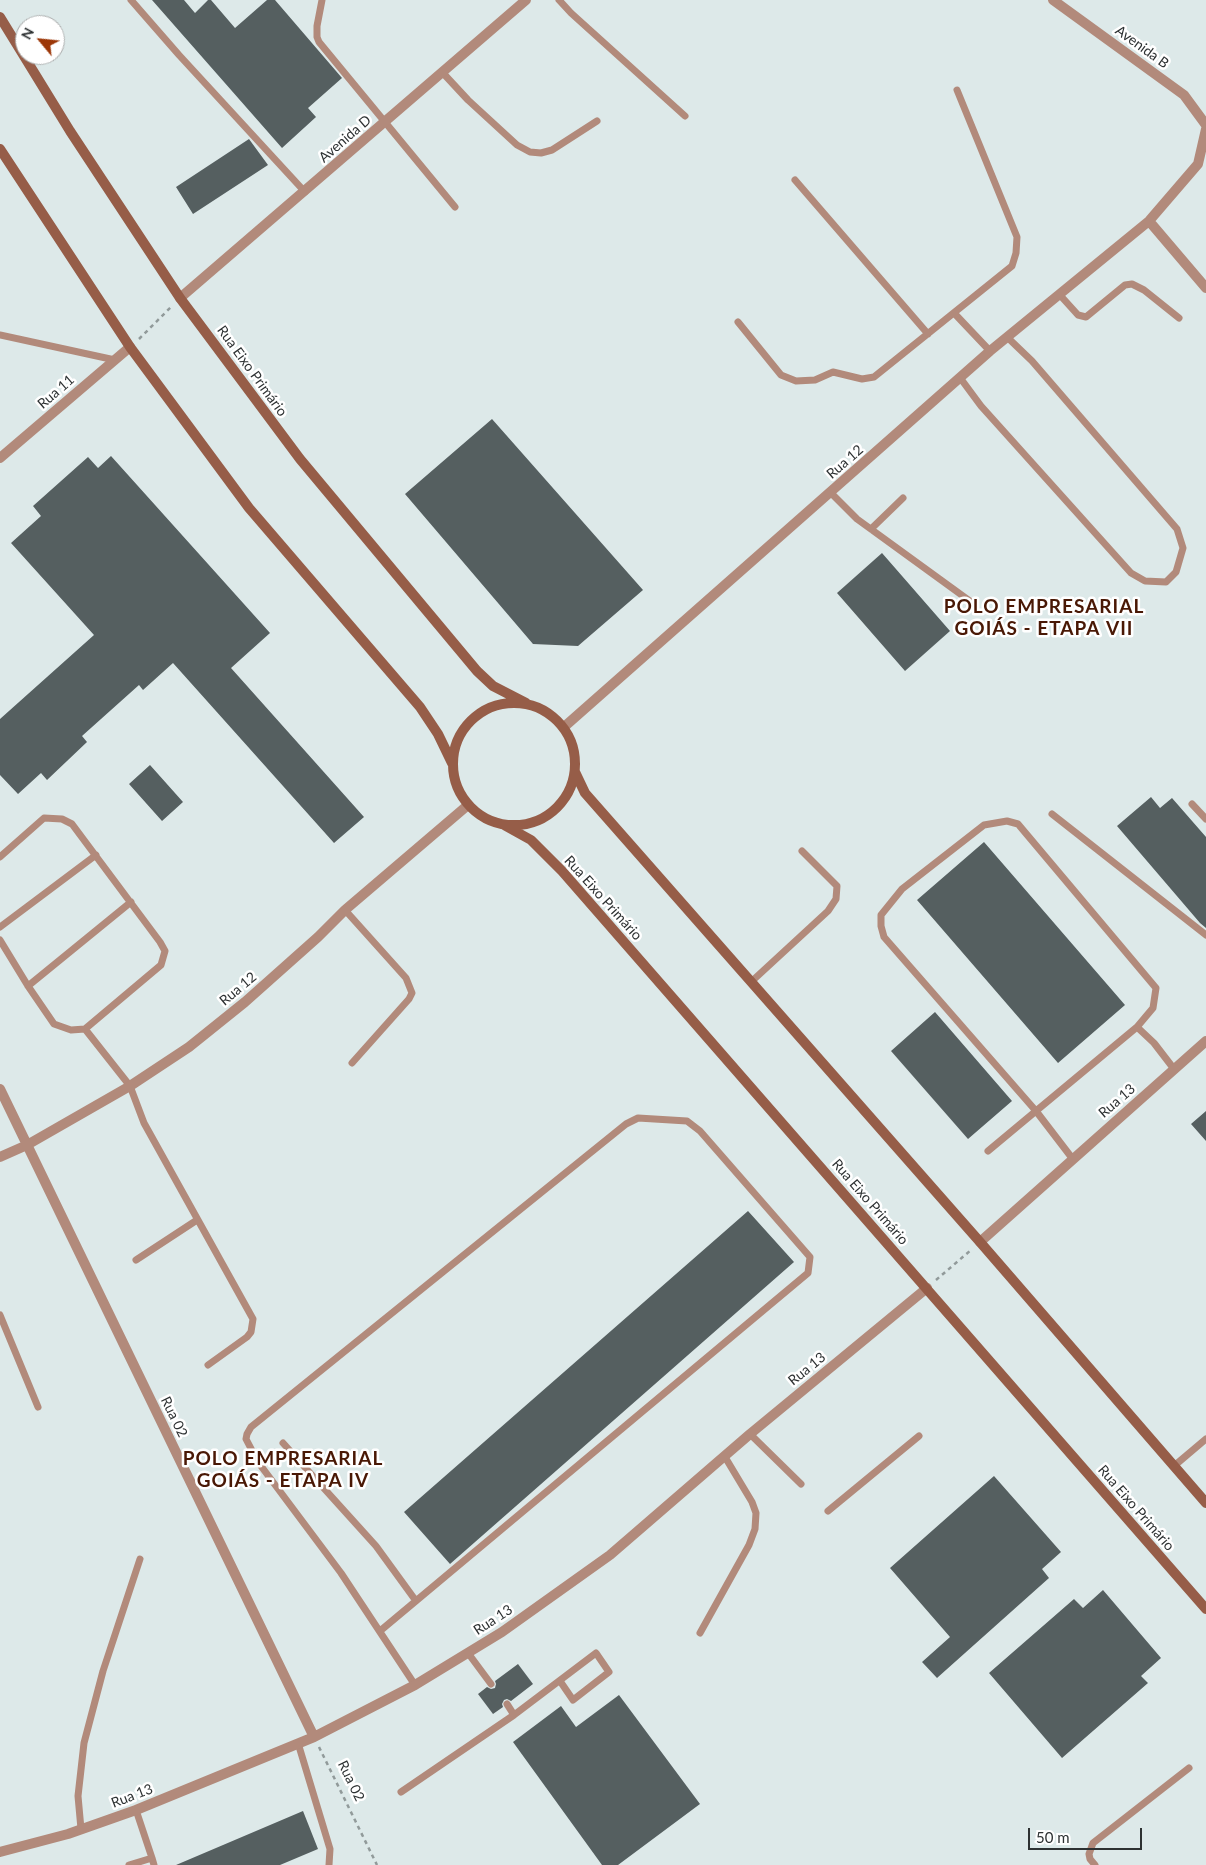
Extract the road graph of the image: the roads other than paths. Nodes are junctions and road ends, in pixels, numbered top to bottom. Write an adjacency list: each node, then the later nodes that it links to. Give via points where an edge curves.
1 (131, 0): 16 (lane)
2 (322, 0): 10 (lane, via 317,37)
3 (559, 0): 9 (lane)
4 (1053, 0): 12 (street, Avenida B, via 1184,95)
5 (520, 2): 7 (street, Avenida D)
6 (0, 17): 21 (street, Rua Eixo Primário, via 70,131)
7 (442, 72): 10 (street, Avenida D); 11 (lane, via 517,145 530,152 552,150)
8 (957, 90): 22 (lane, via 1017,237 1012,266)
9 (685, 116)
10 (385, 122): 16 (street, Avenida D); 17 (lane)
11 (597, 122)
12 (1206, 125)
13 (1206, 129): 18 (street, via 1198,164)
14 (0, 148): 28 (street)
15 (795, 180): 25 (lane)
16 (305, 192): 21 (street, Avenida D)
17 (455, 207)
18 (1149, 221): 19 (street); 20 (street, Rua 12)
19 (1206, 288)
20 (1058, 294): 23 (lane, via 1078,315 1086,317 1125,285 1132,284); 27 (street, Rua 12)
21 (180, 298): 37 (street, Rua Eixo Primário, via 300,460 477,671 493,686)
22 (954, 313): 25 (lane); 29 (lane)
23 (1179, 318)
24 (738, 322): 25 (lane, via 781,375 796,381 816,380 833,372 862,379 874,377)
25 (928, 334)
26 (0, 335): 30 (lane)
27 (1008, 337): 29 (street, Rua 12); 31 (lane, via 1177,529 1183,548 1176,572 1166,582 1145,582 1130,573 981,406)
28 (130, 347): 30 (street, Rua 11); 39 (street, via 249,508 420,707)
29 (990, 351): 31 (street, Rua 12)
30 (115, 360): 32 (street, Rua 11)
31 (961, 379): 33 (street, Rua 12)
32 (0, 458)
33 (831, 492): 35 (lane); 38 (street, Rua 12)
34 (903, 498): 35 (lane)
35 (870, 529): 36 (lane)
36 (974, 604)
37 (526, 703): 38 (street, via 547,712); 39 (street, via 508,702 491,706 475,716 463,729)
38 (564, 727): 40 (street, via 572,741)
39 (452, 763): 42 (street, via 459,792)
40 (575, 772): 45 (street, via 569,791 558,807 542,819); 54 (street, via 585,793)
41 (1192, 804): 44 (lane)
42 (468, 805): 45 (street, via 484,817); 50 (street, Rua 12)
43 (1052, 814): 52 (lane)
44 (1206, 819)
45 (504, 825): 71 (street, Rua Eixo Primário, via 531,840 562,871)
46 (802, 851): 54 (lane, via 837,886 836,899 828,911)
47 (96, 855): 48 (lane, via 72,824 62,818 44,818); 49 (lane); 51 (lane)
48 (0, 857)
49 (130, 902): 55 (lane); 57 (lane, via 160,942 164,951 161,965)
50 (345, 910): 59 (lane, via 406,978 412,993); 61 (street, Rua 12, via 244,1002 189,1047)
51 (0, 927)
52 (1206, 935)
53 (0, 940): 55 (lane)
54 (751, 982): 69 (street)
55 (28, 986): 57 (lane, via 54,1024 71,1030)
56 (1137, 1027): 60 (lane, via 1154,1042); 63 (lane); 63 (lane, via 1153,1008 1156,988 1018,824 1007,821 984,825 902,889 881,915 884,937)
57 (85, 1029): 61 (lane)
58 (1206, 1040): 60 (street, Rua 13)
59 (352, 1063)
60 (1174, 1069): 67 (street, Rua 13)
61 (130, 1086): 64 (street, Rua 12); 68 (lane, via 144,1123)
62 (0, 1089): 64 (street, Rua 02)
63 (1036, 1111): 65 (lane); 67 (lane)
64 (27, 1145): 66 (street, Rua 12); 95 (street, Rua 02)
65 (988, 1151)
66 (0, 1157)
67 (1072, 1158): 69 (street, Rua 13)
68 (197, 1220): 70 (lane); 73 (lane, via 252,1319 248,1336)
69 (980, 1242): 80 (street)
70 (136, 1260)
71 (927, 1288): 75 (street, Rua 13); 86 (street, Rua Eixo Primário)
72 (0, 1315): 74 (lane)
73 (208, 1365)
74 (38, 1406)
75 (750, 1434): 79 (street, Rua 13); 81 (lane)
76 (919, 1436): 83 (lane)
77 (1206, 1439): 80 (lane)
78 (283, 1443): 85 (lane, via 376,1546)
79 (725, 1456): 88 (lane, via 752,1502 756,1514 754,1529 749,1545); 89 (street, Rua 13, via 610,1555)
80 (1174, 1466): 82 (street)
81 (801, 1484)
82 (1206, 1503)
83 (828, 1511)
84 (140, 1559): 100 (lane, via 103,1671 84,1743 78,1796)
85 (416, 1601): 87 (lane); 87 (lane, via 808,1273 810,1257 688,1121 638,1118 626,1124 251,1427 246,1439 258,1462)
86 (1206, 1609)
87 (380, 1631): 92 (lane)
88 (700, 1633)
89 (468, 1653): 91 (lane); 92 (street, Rua 13)
90 (560, 1681): 90 (lane, via 596,1654 609,1672 573,1700); 94 (lane)
91 (491, 1684)
92 (415, 1685): 95 (street, Rua 13)
93 (507, 1704): 94 (lane)
94 (514, 1715): 98 (lane)
95 (314, 1737): 96 (street, Rua 13)
96 (298, 1743): 99 (street, Rua 13); 104 (lane, via 330,1849)
97 (1190, 1768): 105 (lane, via 1093,1843 1089,1854)
98 (401, 1792)
99 (136, 1810): 100 (street, Rua 13); 102 (lane)
100 (81, 1829): 101 (street, Rua 13)
101 (0, 1852)
102 (153, 1861): 103 (lane)
103 (129, 1865)
104 (329, 1865)
105 (1095, 1865)

